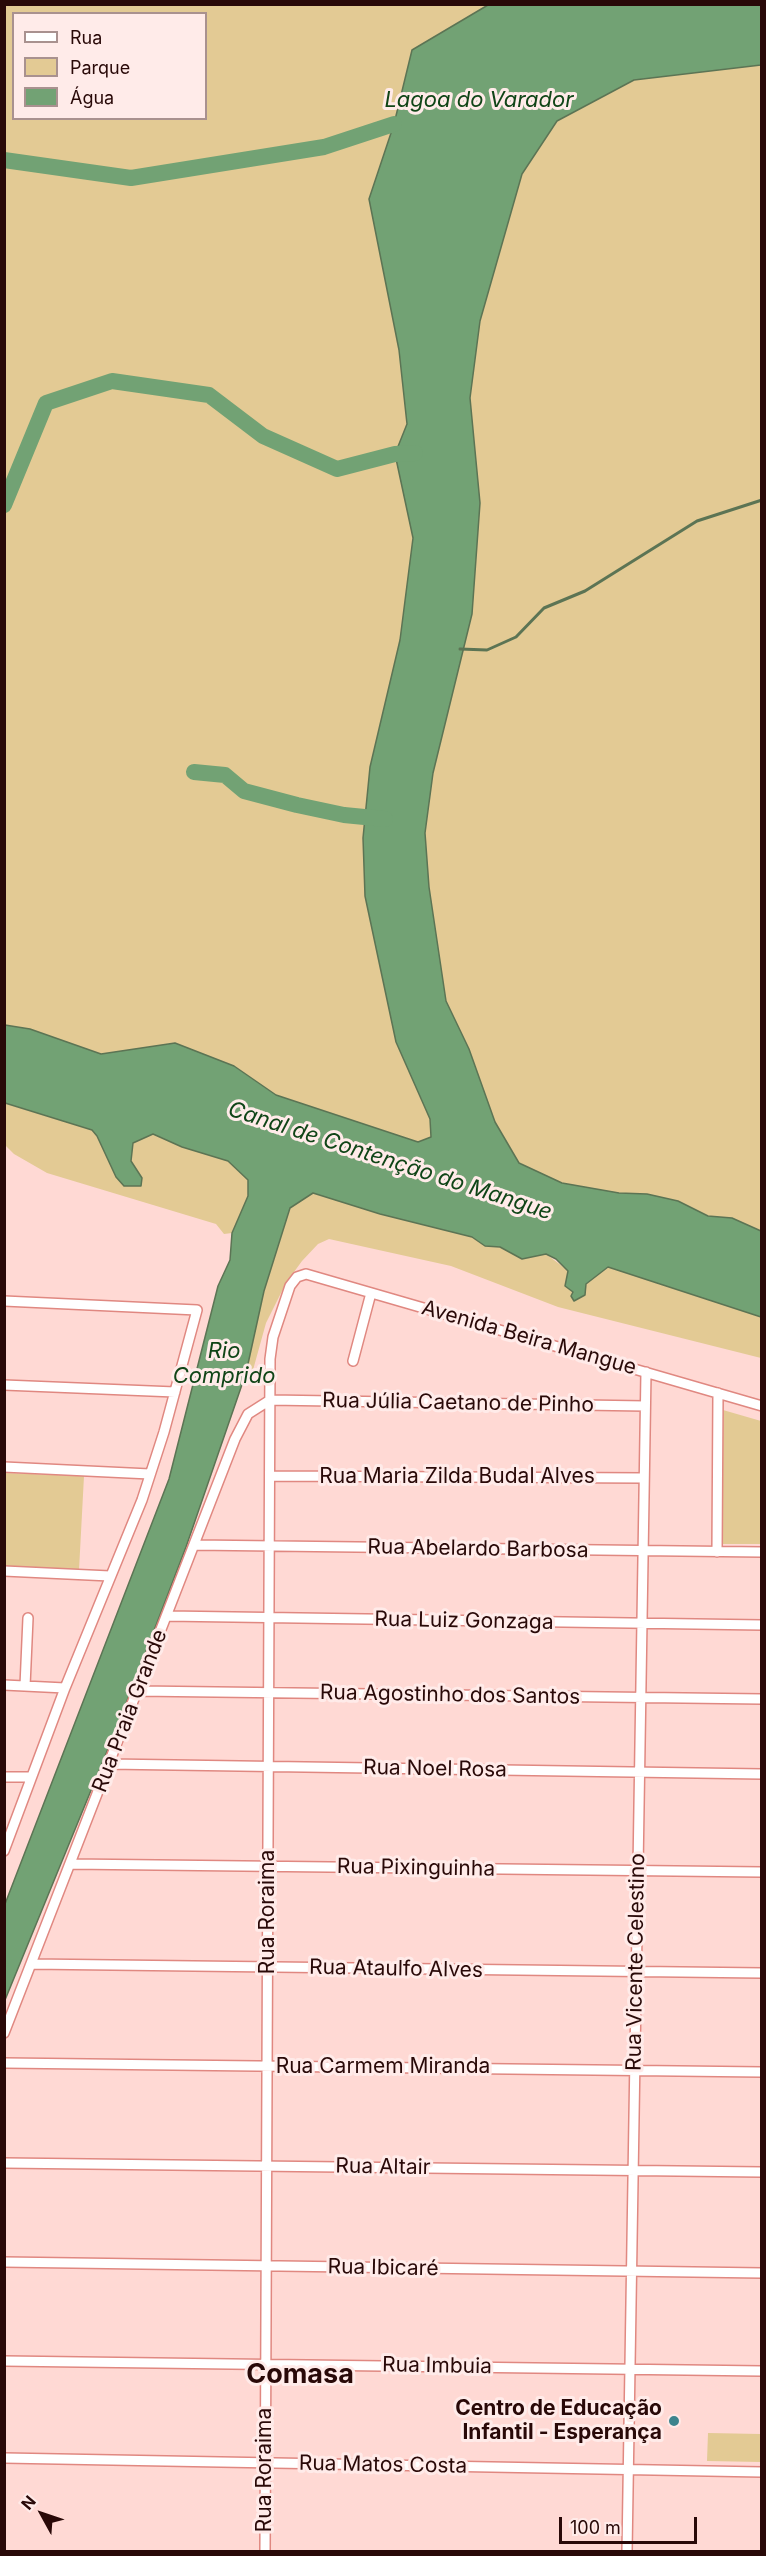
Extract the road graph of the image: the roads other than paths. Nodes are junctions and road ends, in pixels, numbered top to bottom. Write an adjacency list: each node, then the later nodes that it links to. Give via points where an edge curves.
1 (297, 1277): 2 (street, Avenida Beira Mangue, via 306,1274); 9 (street, Rua Roraima, via 290,1286 273,1337)
2 (371, 1293): 4 (street); 5 (street, Avenida Beira Mangue)
3 (4, 1301): 7 (street, via 197,1310)
4 (353, 1361)
5 (646, 1372): 8 (street, Avenida Beira Mangue); 10 (street, Rua Vicente Celestino)
6 (4, 1384): 7 (street)
7 (175, 1392): 13 (street)
8 (718, 1393): 11 (street, Avenida Beira Mangue); 19 (street)
9 (270, 1401): 10 (street, Rua Júlia Caetano de Pinho); 14 (street, Rua Roraima); 16 (street, Rua Praia Grande, via 253,1410 241,1425)
10 (645, 1406): 15 (street, Rua Vicente Celestino)
11 (762, 1406)
12 (4, 1467): 13 (street)
13 (150, 1474): 22 (street)
14 (270, 1476): 15 (street, Rua Maria Zilda Budal Alves); 17 (street, Rua Roraima)
15 (644, 1478): 18 (street, Rua Vicente Celestino)
16 (194, 1545): 17 (street, Rua Abelardo Barbosa); 23 (street, Rua Praia Grande)
17 (269, 1547): 18 (street, Rua Abelardo Barbosa); 25 (street, Rua Roraima)
18 (643, 1551): 19 (street, Rua Abelardo Barbosa); 26 (street, Rua Vicente Celestino)
19 (717, 1552): 20 (street, Rua Abelardo Barbosa)
20 (762, 1552)
21 (4, 1571): 22 (street)
22 (110, 1576): 30 (street)
23 (167, 1616): 25 (street, Rua Luiz Gonzaga); 31 (street, Rua Praia Grande)
24 (28, 1618): 29 (street)
25 (269, 1618): 26 (street, Rua Luiz Gonzaga); 32 (street, Rua Roraima)
26 (642, 1623): 27 (street, Rua Luiz Gonzaga); 33 (street, Rua Vicente Celestino)
27 (762, 1625)
28 (4, 1685): 29 (street)
29 (25, 1686): 30 (street)
30 (64, 1688): 40 (street)
31 (138, 1691): 32 (street, Rua Agostinho dos Santos); 35 (street, Rua Praia Grande)
32 (269, 1693): 33 (street, Rua Agostinho dos Santos); 36 (street, Rua Roraima)
33 (640, 1698): 34 (street, Rua Agostinho dos Santos); 37 (street, Rua Vicente Celestino)
34 (762, 1699)
35 (109, 1764): 36 (street, Rua Noel Rosa); 42 (street, Rua Praia Grande)
36 (268, 1766): 37 (street, Rua Noel Rosa); 43 (street, Rua Roraima)
37 (639, 1772): 38 (street, Rua Noel Rosa); 44 (street, Rua Vicente Celestino)
38 (762, 1774)
39 (4, 1777): 40 (street)
40 (31, 1777): 41 (street)
41 (4, 1851)
42 (70, 1864): 43 (street, Rua Pixinguinha); 46 (street, Rua Praia Grande)
43 (268, 1866): 44 (street, Rua Pixinguinha); 47 (street, Rua Roraima)
44 (638, 1870): 45 (street, Rua Pixinguinha); 48 (street, Rua Vicente Celestino)
45 (762, 1872)
46 (31, 1964): 47 (street, Rua Ataulfo Alves); 50 (street, Rua Praia Grande)
47 (267, 1967): 48 (street, Rua Ataulfo Alves); 52 (street, Rua Roraima)
48 (636, 1972): 49 (street, Rua Ataulfo Alves); 53 (street, Rua Vicente Celestino)
49 (762, 1974)
50 (4, 2033)
51 (4, 2063): 52 (street, Rua Carmem Miranda)
52 (267, 2067): 53 (street, Rua Carmem Miranda); 56 (street, Rua Roraima)
53 (634, 2069): 54 (street, Rua Carmem Miranda); 57 (street, Rua Vicente Celestino)
54 (762, 2072)
55 (4, 2163): 56 (street, Rua Altair)
56 (267, 2166): 57 (street, Rua Altair); 60 (street, Rua Roraima)
57 (633, 2170): 58 (street, Rua Altair); 61 (street, Rua Vicente Celestino)
58 (762, 2172)
59 (4, 2262): 60 (street, Rua Ibicaré)
60 (266, 2266): 61 (street, Rua Ibicaré); 64 (street, Rua Roraima)
61 (631, 2271): 62 (street, Rua Ibicaré); 65 (street, Rua Vicente Celestino)
62 (762, 2273)
63 (4, 2361): 64 (street, Rua Imbuia)
64 (266, 2364): 65 (street, Rua Imbuia); 68 (street, Rua Roraima)
65 (630, 2368): 66 (street, Rua Imbuia); 69 (street, Rua Vicente Celestino)
66 (762, 2371)
67 (4, 2458): 68 (street, Rua Matos Costa)
68 (265, 2463): 69 (street, Rua Matos Costa); 71 (street, Rua Roraima)
69 (628, 2469): 70 (street, Rua Matos Costa); 72 (street, Rua Vicente Celestino)
70 (762, 2472)
71 (265, 2552)
72 (627, 2552)

